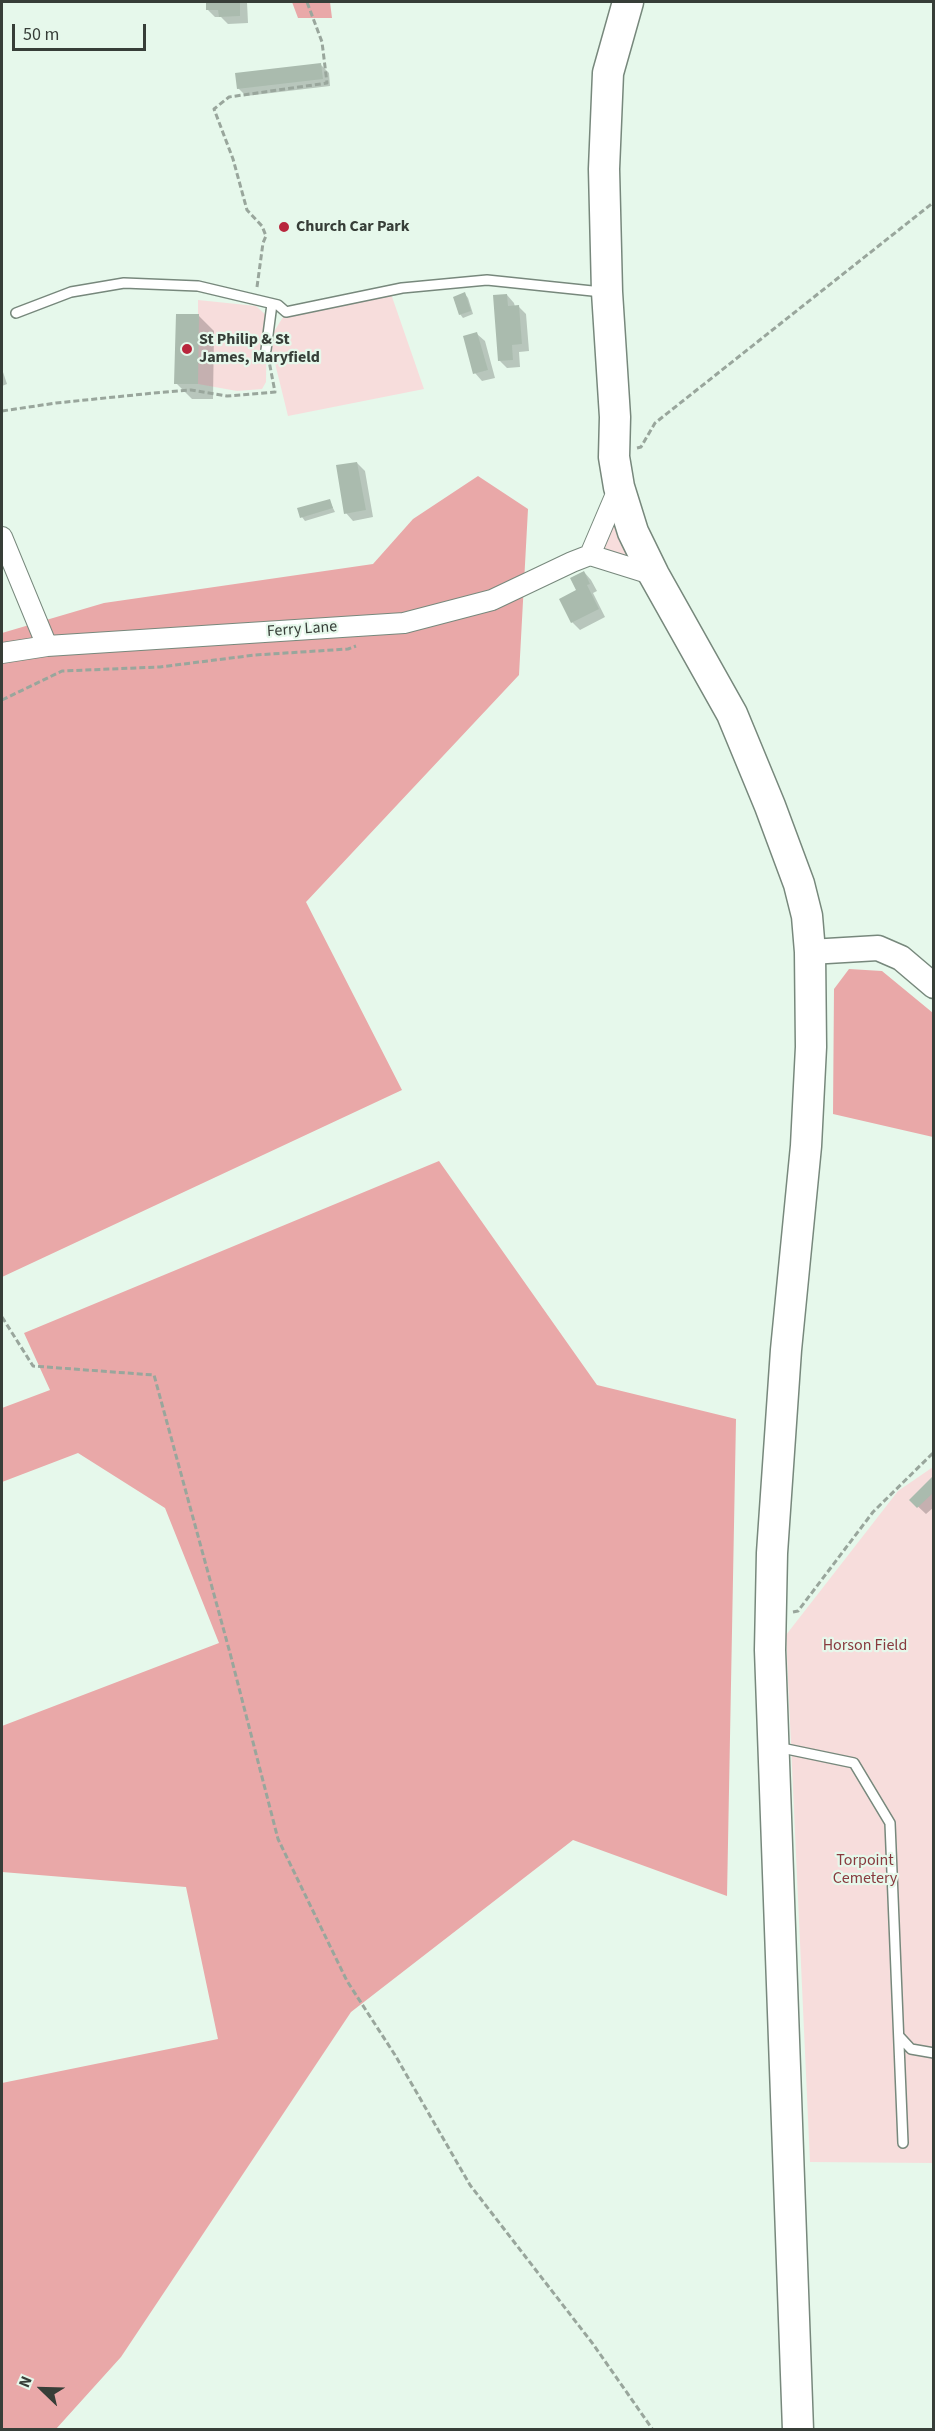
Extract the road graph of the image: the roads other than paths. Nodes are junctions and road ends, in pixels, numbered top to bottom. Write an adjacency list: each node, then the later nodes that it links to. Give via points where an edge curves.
1 (628, 2): 2 (main road, via 608,73 604,169)
2 (607, 292): 3 (lane, via 487,280 402,288 286,312); 6 (main road, via 614,457)
3 (272, 304): 4 (lane, via 198,286 124,283 71,292); 5 (lane)
4 (16, 313)
5 (266, 350)
6 (619, 487): 8 (street); 9 (main road, via 633,532)
7 (2, 537): 10 (street)
8 (590, 555): 9 (street); 10 (street, Ferry Lane, via 492,600 404,623)
9 (654, 575): 12 (main road, via 732,714 766,796 798,884 807,916)
10 (47, 646): 11 (street, Ferry Lane)
11 (2, 653)
12 (810, 952): 13 (street, via 878,948 901,958); 14 (main road, via 806,1146 772,1553)
13 (933, 986)
14 (773, 1746): 15 (lane, via 854,1763 890,1823); 18 (main road)
15 (899, 2036): 16 (lane, via 911,2049); 17 (lane)
16 (933, 2053)
17 (903, 2143)
18 (798, 2430)

